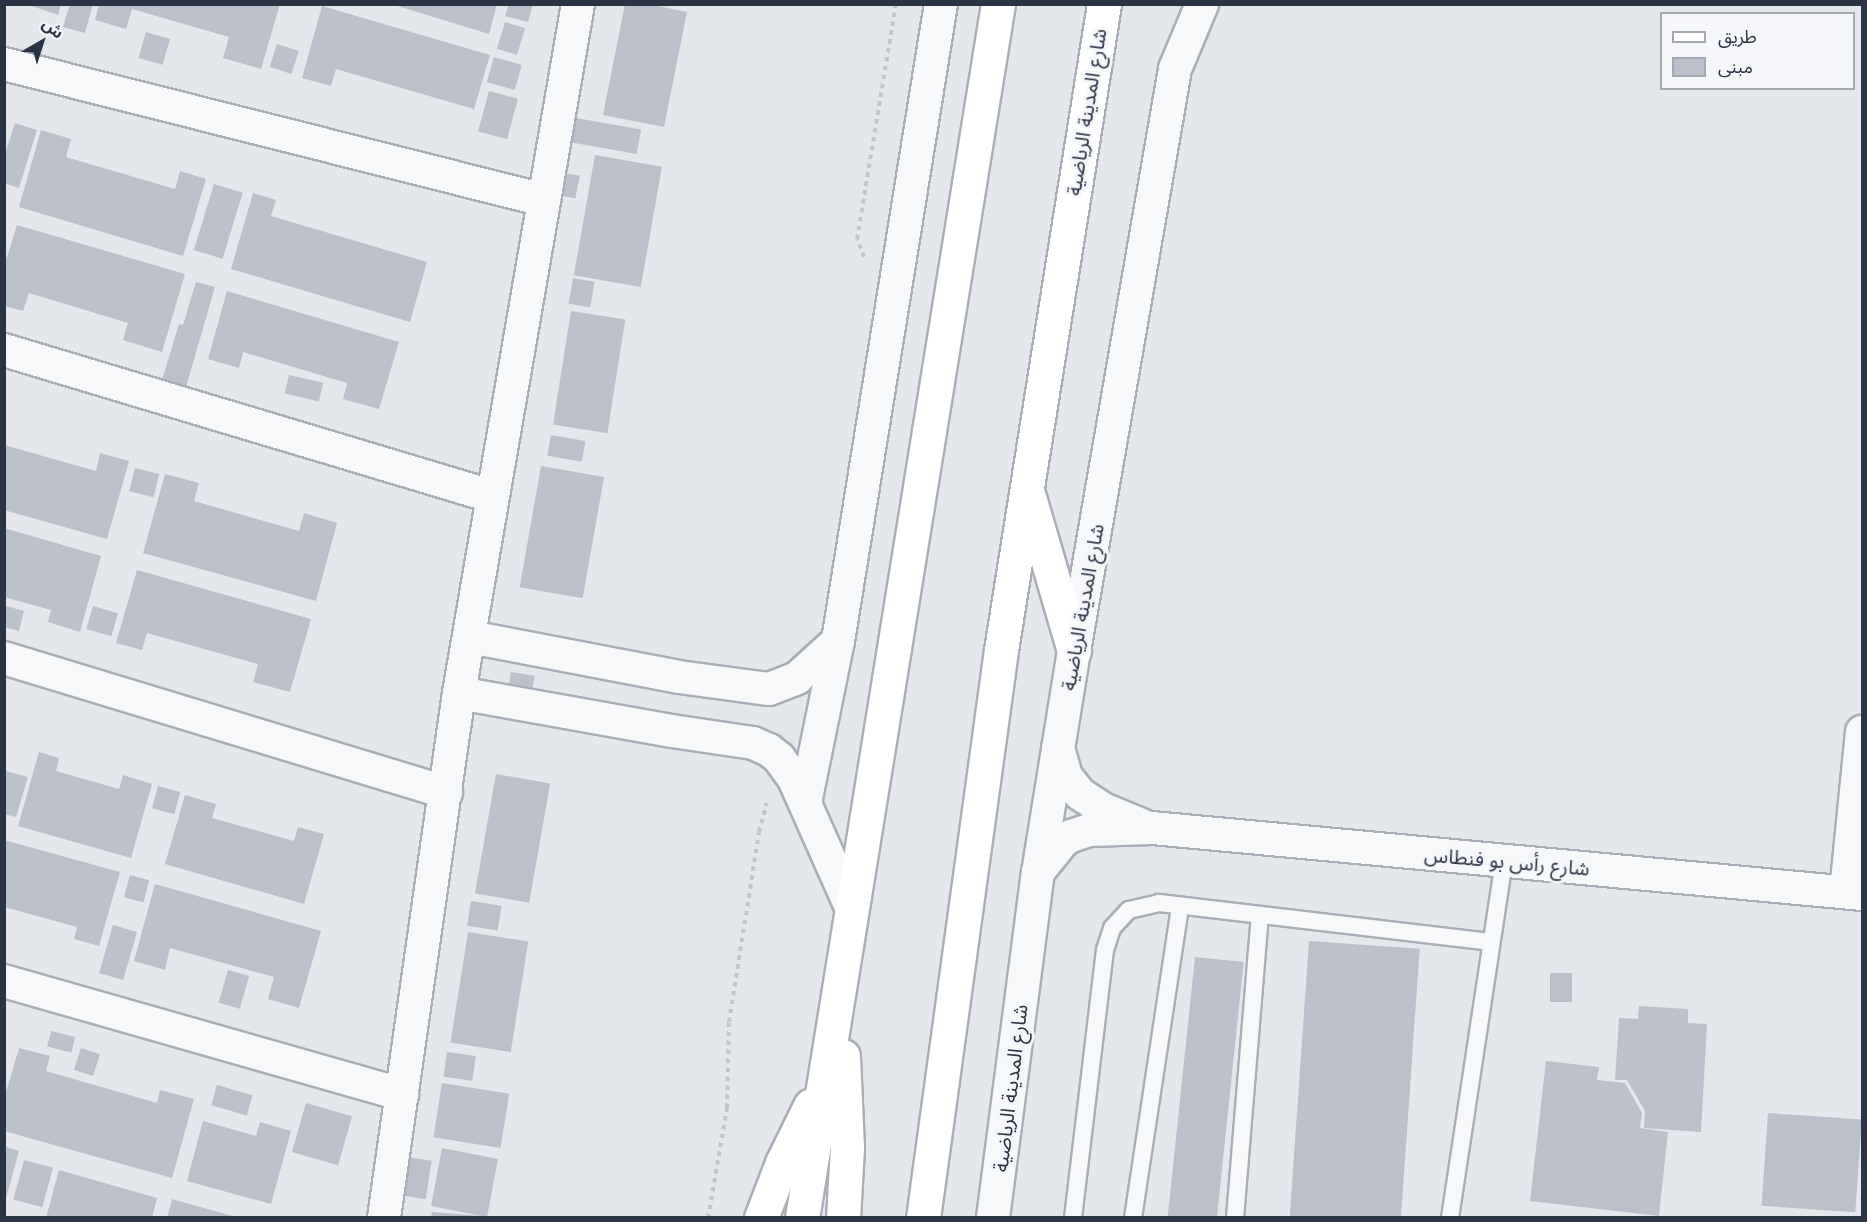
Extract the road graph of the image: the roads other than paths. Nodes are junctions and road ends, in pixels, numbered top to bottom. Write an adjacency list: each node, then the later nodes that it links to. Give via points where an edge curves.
1 (578, 4): 7 (street)
2 (941, 4): 12 (street)
3 (998, 4): 25 (main road)
4 (1202, 4): 13 (street, شارع المدينة الرياضية, via 1175,69)
5 (1104, 5): 9 (main road, شارع المدينة الرياضية)
6 (4, 64): 7 (street)
7 (543, 200): 10 (street)
8 (4, 350): 10 (street)
9 (1026, 488): 13 (main road); 36 (main road, شارع المدينة الرياضية)
10 (491, 496): 11 (street)
11 (470, 637): 12 (street, via 680,677 769,688 797,678); 15 (street)
12 (838, 641): 19 (street)
13 (1074, 651): 17 (street, شارع المدينة الرياضية)
14 (4, 658): 18 (street)
15 (459, 693): 18 (street); 19 (street, via 753,743 779,758)
16 (1863, 732): 23 (street)
17 (1058, 747): 20 (street, شارع رأس بو فنطاس, via 1066,776 1080,794 1103,809); 22 (street, شارع المدينة الرياضية)
18 (446, 792): 31 (street)
19 (805, 803): 25 (street)
20 (1152, 828): 21 (street, شارع رأس بو فنطاس); 22 (street, شارع رأس بو فنطاس, via 1090,830 1071,836)
21 (1503, 861): 23 (street, شارع رأس بو فنطاس); 27 (lane)
22 (1038, 873): 37 (street, شارع المدينة الرياضية)
23 (1854, 893)
24 (1180, 906): 26 (lane); 38 (lane, via 1159,903 1129,910 1107,939); 39 (lane)
25 (851, 907): 29 (main road)
26 (1260, 915): 27 (lane); 40 (lane)
27 (1491, 942): 41 (lane)
28 (4, 981): 31 (street)
29 (838, 988): 30 (main road); 35 (main road, via 847,1147)
30 (826, 1072): 33 (main road); 34 (main road)
31 (402, 1094): 32 (street)
32 (384, 1218)
33 (760, 1218)
34 (802, 1218)
35 (843, 1218)
36 (923, 1218)
37 (993, 1218)
38 (1073, 1218)
39 (1133, 1218)
40 (1235, 1218)
41 (1450, 1218)

